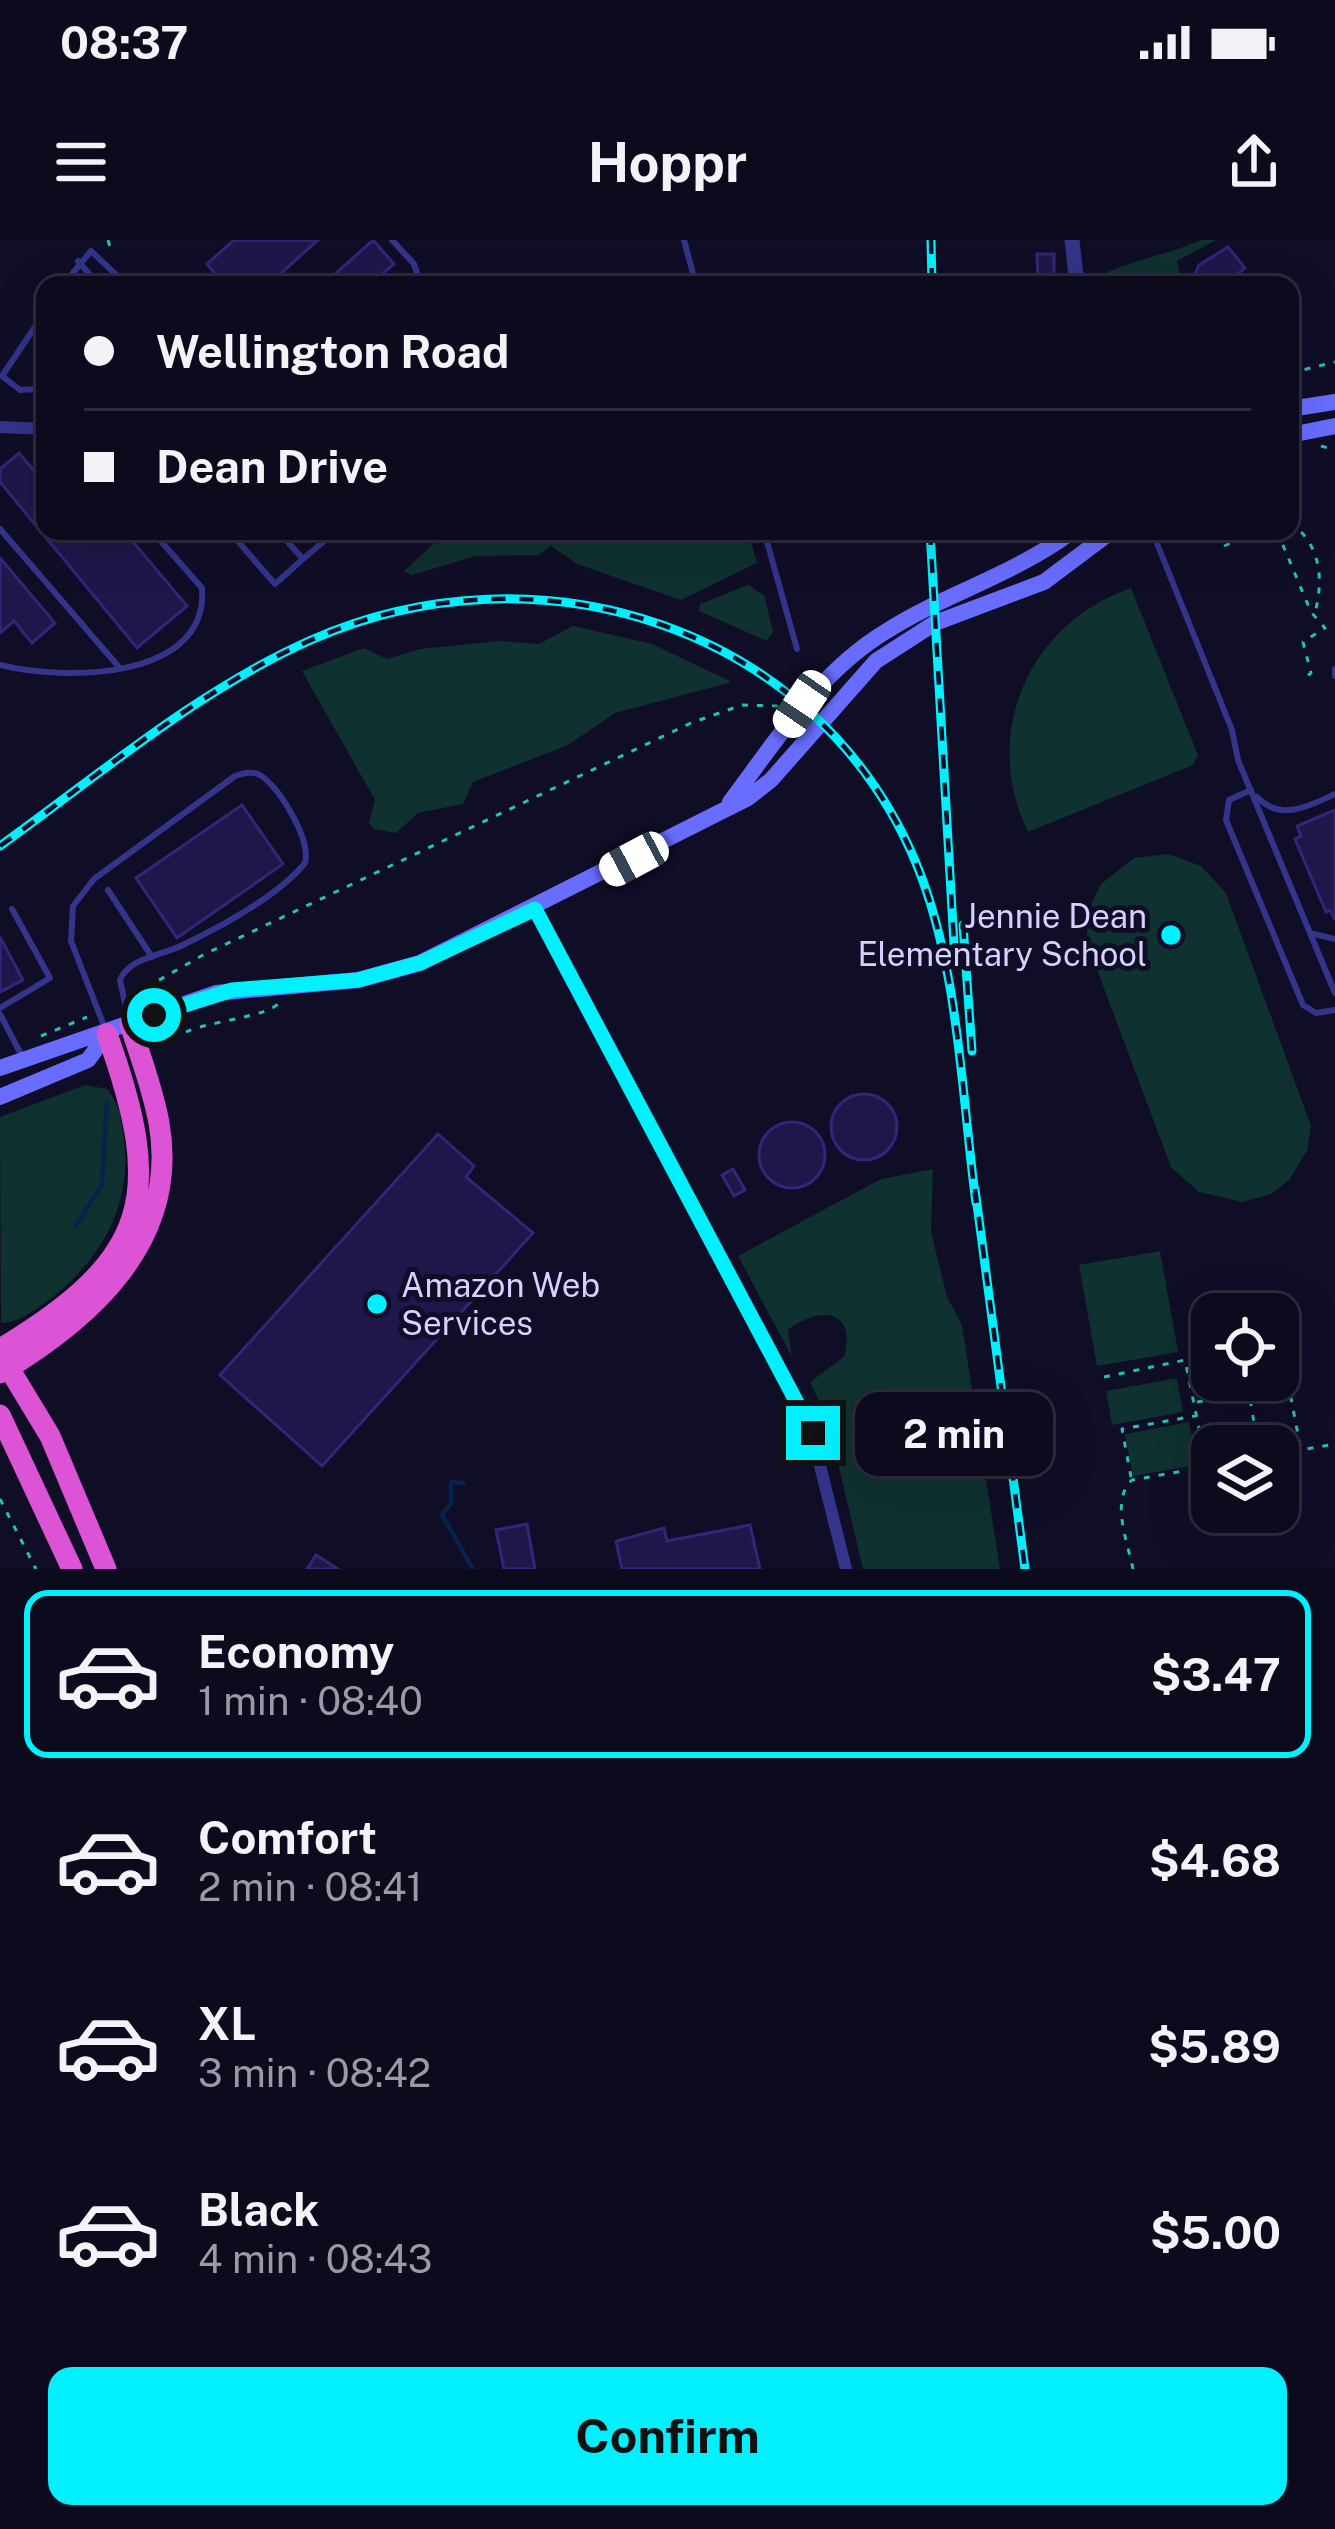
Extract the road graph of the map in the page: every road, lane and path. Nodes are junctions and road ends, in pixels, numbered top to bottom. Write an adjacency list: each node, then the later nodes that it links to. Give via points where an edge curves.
1 (108, 240): 5 (path)
2 (392, 240): 10 (lane)
3 (683, 240): 11 (lane)
4 (1072, 240): 12 (street)
5 (112, 254)
6 (78, 261): 7 (lane); 8 (lane); 9 (lane, via 99,253)
7 (69, 276)
8 (91, 276)
9 (119, 276)
10 (419, 276)
11 (693, 276)
12 (1076, 276)
13 (36, 325): 16 (lane, via 2,376 20,390)
14 (1335, 362): 15 (path)
15 (1299, 371)
16 (36, 388)
17 (1335, 402): 18 (main road)
18 (1299, 408)
19 (1335, 426): 22 (main road)
20 (0, 427): 21 (street)
21 (36, 429)
22 (1299, 433)
23 (0, 530): 41 (lane)
24 (1299, 531): 38 (path, via 1321,571)
25 (160, 540): 41 (lane, via 202,588 200,619 184,644)
26 (237, 540): 37 (lane, via 275,584)
27 (286, 540): 37 (lane)
28 (326, 540): 37 (lane)
29 (766, 540): 39 (lane)
30 (1059, 540): 46 (main road, via 860,650 802,704)
31 (1100, 540): 46 (main road, via 1043,582 935,623 875,661 771,780)
32 (1155, 540): 44 (lane)
33 (1237, 540): 35 (path)
34 (1280, 540): 38 (path)
35 (1232, 542): 36 (path)
36 (1224, 546)
37 (303, 560)
38 (1314, 617): 42 (path, via 1325,628 1303,642 1311,673)
39 (797, 650)
40 (0, 665): 41 (lane, via 61,673)
41 (118, 666)
42 (1305, 678)
43 (794, 692): 55 (path, via 777,706 742,705 691,723 203,955)
44 (1251, 790): 45 (lane, via 1271,808 1291,811); 50 (lane); 56 (lane, via 1229,800 1226,820 1304,1005)
45 (1335, 794)
46 (729, 803): 49 (main road)
47 (108, 890): 52 (lane)
48 (12, 909): 57 (lane, via 50,978)
49 (535, 909): 53 (main road, via 420,963 358,980); 81 (street, via 808,1422)
50 (1311, 933): 51 (lane); 54 (lane)
51 (1335, 939)
52 (152, 957): 55 (lane, via 122,973); 58 (lane, via 196,938 305,863 306,840 264,778 235,776 94,879 73,906 71,941)
53 (298, 983): 59 (main road, via 216,994); 60 (path, via 272,1011)
54 (1335, 993)
55 (124, 1001): 59 (lane)
56 (1335, 1010)
57 (0, 1011): 62 (lane)
58 (100, 1012): 61 (lane); 62 (path)
59 (130, 1024): 61 (main road); 65 (highway, via 162,1146 145,1236 102,1299)
60 (186, 1032)
61 (107, 1034): 62 (main road); 64 (main road, via 88,1060); 65 (highway, via 140,1141 133,1212 110,1262)
62 (20, 1053): 63 (main road)
63 (0, 1068)
64 (0, 1097)
65 (2, 1361): 80 (highway, via 50,1436)
66 (1104, 1377): 69 (path, via 1185,1360)
67 (1205, 1401): 69 (path)
68 (1291, 1401): 74 (path)
69 (1194, 1403): 71 (path)
70 (0, 1415): 79 (highway)
71 (1197, 1416): 72 (path); 76 (path, via 1122,1430)
72 (1199, 1425)
73 (1335, 1444): 74 (path)
74 (1300, 1450)
75 (1191, 1469): 76 (path)
76 (1132, 1480): 82 (path, via 1120,1502)
77 (0, 1499): 78 (path)
78 (36, 1569)
79 (72, 1569)
80 (106, 1569)
81 (846, 1569)
82 (1133, 1569)

